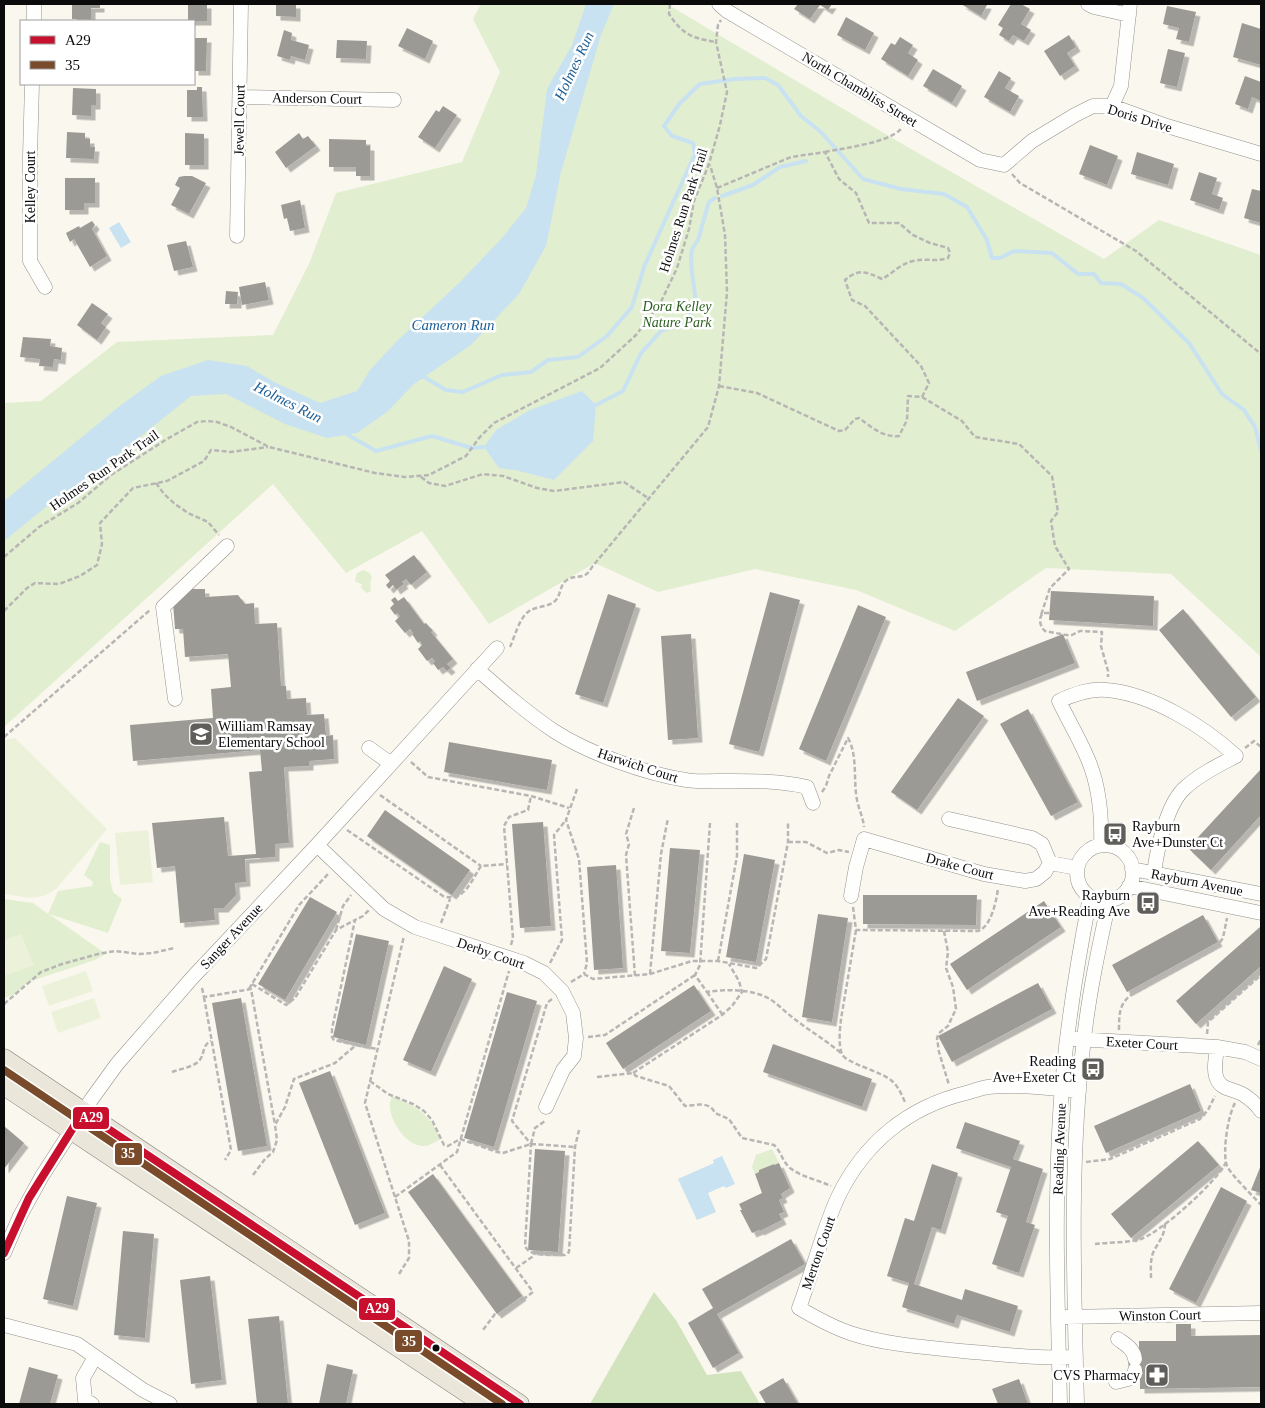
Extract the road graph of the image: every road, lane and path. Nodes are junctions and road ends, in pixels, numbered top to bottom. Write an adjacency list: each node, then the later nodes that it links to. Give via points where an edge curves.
1 (34, 4): 7 (street)
2 (241, 4): 10 (street, Jewell Court)
3 (670, 4): 8 (path, via 669,14 677,26 696,39)
4 (1088, 4): 6 (street)
5 (723, 7): 8 (path, Holmes Run Park Trail); 13 (street, North Chambliss Street)
6 (1129, 9): 12 (street, via 1121,86)
7 (34, 20)
8 (716, 42): 16 (path, Holmes Run Park Trail, via 727,92)
9 (32, 85): 20 (street, Kelley Court, via 30,261)
10 (240, 97): 11 (street, Anderson Court); 19 (street, Jewell Court)
11 (394, 100)
12 (1112, 106): 15 (street, Doris Drive); 17 (street, Doris Drive, via 1094,106 1075,115 1032,141)
13 (911, 119): 14 (path, via 896,134); 17 (street, North Chambliss Street, via 980,160)
14 (825, 152): 18 (path, via 791,157); 23 (path, via 839,179 856,193 869,223 899,223 913,236 948,248 950,253 942,260 922,259 901,264 882,278 866,272 852,273 845,280 852,300 864,306 921,366 929,383)
15 (1261, 154)
16 (709, 164): 18 (path); 25 (path, Holmes Run Park Trail, via 694,201 677,268 660,304 636,335 600,368 494,423 466,456 429,475)
17 (1004, 165): 21 (path, via 1020,183 1136,251)
18 (717, 188): 22 (path, via 725,235 727,292)
19 (237, 236)
20 (44, 287)
21 (1261, 354)
22 (719, 386): 23 (path, via 758,393 839,431 859,418 891,437 899,436 907,420 908,396); 27 (path, via 708,427)
23 (922, 396): 34 (path, via 962,420 975,437 1019,444 1052,476 1058,512 1051,521 1055,546 1069,569 1050,588)
24 (270, 447): 25 (path, Holmes Run Park Trail, via 375,473); 26 (path, via 231,452 211,450 204,461 167,481); 30 (path, Holmes Run Park Trail, via 217,422 197,422 111,475 78,503 39,527)
25 (420, 476): 27 (path, via 429,483 445,486 483,474 503,476 537,488 554,490 624,482)
26 (156, 483): 28 (path, via 175,504); 32 (path, via 133,488 100,523 102,544 97,565 59,584 35,584)
27 (648, 498): 35 (path, via 589,573 564,582 556,600 525,614 508,650)
28 (211, 526)
29 (227, 546): 31 (street)
30 (4, 557)
31 (163, 607): 38 (street); 39 (path, via 151,610)
32 (4, 611)
33 (1049, 613): 34 (path)
34 (1041, 615): 37 (path, via 1040,625 1045,631 1066,635 1080,631 1102,632 1102,652 1108,671)
35 (497, 648): 36 (street, Sanger Avenue)
36 (477, 669): 43 (street, Sanger Avenue); 49 (street, Harwich Court, via 556,732 610,758 687,780 786,782 807,787)
37 (1107, 690): 42 (street, via 1138,697 1176,713); 61 (street, via 1074,694 1059,701 1088,758 1102,820)
38 (175, 699)
39 (4, 737)
40 (1261, 747): 42 (path, via 1254,741)
41 (369, 748): 43 (street)
42 (1236, 756): 69 (street, via 1184,788 1161,832)
43 (390, 763): 59 (street, Sanger Avenue)
44 (405, 768): 48 (path, via 411,762 428,777)
45 (826, 786): 58 (path, via 848,738 852,746 858,803 864,817)
46 (385, 789): 66 (path, via 380,794)
47 (577, 789): 50 (path)
48 (531, 796): 50 (path); 65 (path, via 528,810 509,817 504,826)
49 (813, 803)
50 (569, 808): 54 (path)
51 (634, 808): 97 (path, via 626,834 629,844 626,855)
52 (668, 818): 94 (path, via 661,854)
53 (949, 819): 63 (street, via 1032,838 1042,844)
54 (566, 820): 92 (path, via 554,835 562,943); 93 (path, via 579,860 587,963)
55 (710, 823): 89 (path)
56 (737, 823): 90 (path, via 737,856)
57 (788, 823): 60 (path)
58 (864, 839): 62 (street); 70 (street, Drake Court)
59 (321, 840): 64 (street, Derby Court); 76 (path, via 335,843 347,830); 98 (street, Sanger Avenue)
60 (788, 842): 62 (path, via 806,842 827,853 839,850); 91 (path, via 766,959 756,968)
61 (1101, 845): 67 (street, via 1085,853); 68 (street, via 1118,848)
62 (860, 854): 74 (street)
63 (1050, 863): 67 (street); 70 (street, Drake Court, via 1036,879 1025,881)
64 (336, 864): 71 (street, Derby Court); 99 (path, via 300,904)
65 (507, 864): 66 (path); 88 (path, via 513,938)
66 (481, 866): 76 (path, via 462,894)
67 (1077, 868): 75 (street, via 1079,886)
68 (1132, 869): 69 (street, Rayburn Avenue); 72 (street)
69 (1154, 873): 73 (street, Rayburn Avenue)
70 (1000, 877): 85 (path, via 992,913 983,930)
71 (359, 885): 78 (street, Derby Court); 83 (path, via 343,906)
72 (1130, 886): 77 (street); 79 (street, Rayburn Avenue)
73 (1261, 894)
74 (851, 896): 84 (path)
75 (1090, 897): 77 (street); 108 (street, Reading Avenue)
76 (450, 899): 86 (path)
77 (1109, 901): 109 (street, Reading Avenue)
78 (377, 902): 81 (path); 82 (street, Derby Court)
79 (1230, 907): 80 (street, Rayburn Avenue); 111 (path, via 1223,938 1215,949 1125,1000 1121,1006)
80 (1261, 913)
81 (355, 920): 83 (path); 112 (path, via 332,1037)
82 (411, 924): 86 (street, Derby Court); 114 (path, via 402,941)
83 (336, 930): 99 (path, via 291,1003 286,1005)
84 (856, 930): 85 (path); 115 (path, via 841,1019)
85 (944, 931): 127 (path, via 948,952 946,968 956,1009 948,1026 937,1038)
86 (436, 934): 88 (street, Derby Court)
87 (174, 948): 105 (path, via 138,954 115,951 62,964 41,972)
88 (510, 959): 92 (street, Derby Court); 135 (path)
89 (700, 961): 90 (path); 94 (path); 95 (path)
90 (718, 961): 91 (path)
91 (729, 963): 103 (path, via 740,981)
92 (544, 973): 101 (street, Derby Court)
93 (584, 974): 97 (path, via 593,979); 101 (path)
94 (650, 974): 97 (path)
95 (695, 975): 102 (path); 107 (path, via 604,1034)
96 (1261, 975): 113 (path, via 1208,1022)
97 (634, 976)
98 (192, 978): 104 (path, via 202,986); 128 (street, Sanger Avenue, via 117,1064)
99 (252, 984): 100 (path)
100 (249, 989): 104 (path); 132 (path)
101 (561, 990): 107 (street, Derby Court, via 573,1013); 136 (path, via 546,1003 512,1121)
102 (707, 992): 103 (path); 106 (path)
103 (742, 992): 106 (path); 115 (path, via 754,993 775,1002)
104 (204, 997): 110 (path)
105 (4, 1004)
106 (722, 1015): 119 (path)
107 (576, 1038): 129 (street, Derby Court, via 574,1056 563,1070)
108 (1067, 1038): 109 (street, Exeter Court); 124 (street, Reading Avenue)
109 (1084, 1039): 111 (street, Exeter Court); 125 (street, Reading Avenue)
110 (212, 1041): 118 (path, via 205,1046 200,1060); 138 (path, via 230,1150)
111 (1119, 1041): 113 (street, Exeter Court)
112 (356, 1046): 114 (path); 132 (path, via 335,1063 294,1079)
113 (1212, 1047): 117 (street, Exeter Court, via 1245,1052); 123 (street, via 1217,1079)
114 (377, 1049): 121 (path)
115 (842, 1054): 131 (path, via 847,1061 883,1073 894,1082)
116 (4, 1058): 128 (main road)
117 (1261, 1060)
118 (172, 1072)
119 (633, 1073): 120 (path); 143 (path, via 669,1086 685,1106 708,1104 715,1113 729,1119 742,1138 774,1145 790,1168)
120 (596, 1077)
121 (370, 1081): 135 (path, via 388,1094 424,1111 444,1145); 144 (path, via 365,1103)
122 (4, 1086): 134 (main road)
123 (1222, 1087): 126 (street); 139 (path, via 1200,1119 1110,1159)
124 (1062, 1089): 125 (street, Merton Court); 127 (street, Merton Court, via 987,1087); 154 (street, Reading Avenue, via 1057,1194)
125 (1079, 1090): 139 (street, Reading Avenue)
126 (1240, 1093): 130 (street); 140 (path, via 1232,1107 1227,1130)
127 (953, 1096): 131 (street, Merton Court)
128 (83, 1112): 134 (street, Sanger Avenue); 166 (main road)
129 (548, 1112): 136 (path, via 535,1128)
130 (1261, 1112)
131 (911, 1114): 143 (street, Merton Court, via 870,1150)
132 (275, 1125): 142 (path, via 277,1140 273,1152)
133 (579, 1130): 137 (path)
134 (71, 1131): 148 (street, Sanger Avenue, via 20,1216); 165 (main road)
135 (460, 1139): 136 (path, via 503,1153); 141 (path, via 457,1152)
136 (531, 1144): 137 (path); 149 (path, via 525,1246)
137 (575, 1146): 149 (path, via 569,1252 565,1255)
138 (225, 1160)
139 (1075, 1162): 155 (street, Reading Avenue)
140 (1226, 1162): 145 (path, via 1230,1171); 146 (path, via 1209,1186)
141 (440, 1165): 144 (path); 150 (path)
142 (253, 1175)
143 (842, 1191): 161 (street, Merton Court, via 825,1229 799,1308 841,1330 882,1341)
144 (396, 1197): 151 (path, via 409,1241 410,1258)
145 (1261, 1205)
146 (1165, 1223): 147 (path, via 1151,1235 1140,1239); 152 (path, via 1163,1237 1153,1253)
147 (1095, 1244)
148 (4, 1253)
149 (534, 1254): 150 (path)
150 (516, 1268): 157 (path, via 533,1292 504,1314 495,1314)
151 (399, 1274)
152 (1151, 1278)
153 (1261, 1313): 155 (street, Winston Court)
154 (1058, 1317): 155 (street, Winston Court); 161 (street, Reading Avenue)
155 (1075, 1317): 159 (street, Reading Avenue)
156 (4, 1325): 160 (street, via 77,1344)
157 (483, 1330)
158 (1118, 1339): 162 (street, via 1134,1355 1135,1374)
159 (1076, 1357): 161 (street, Merton Court); 168 (street, Reading Avenue)
160 (95, 1358): 163 (street, via 83,1378 85,1400); 164 (street)
161 (1059, 1358): 167 (street, Reading Avenue)
162 (1116, 1382)
163 (92, 1404)
164 (170, 1404)
165 (483, 1404)
166 (520, 1404)
167 (1060, 1404)
168 (1077, 1404)

